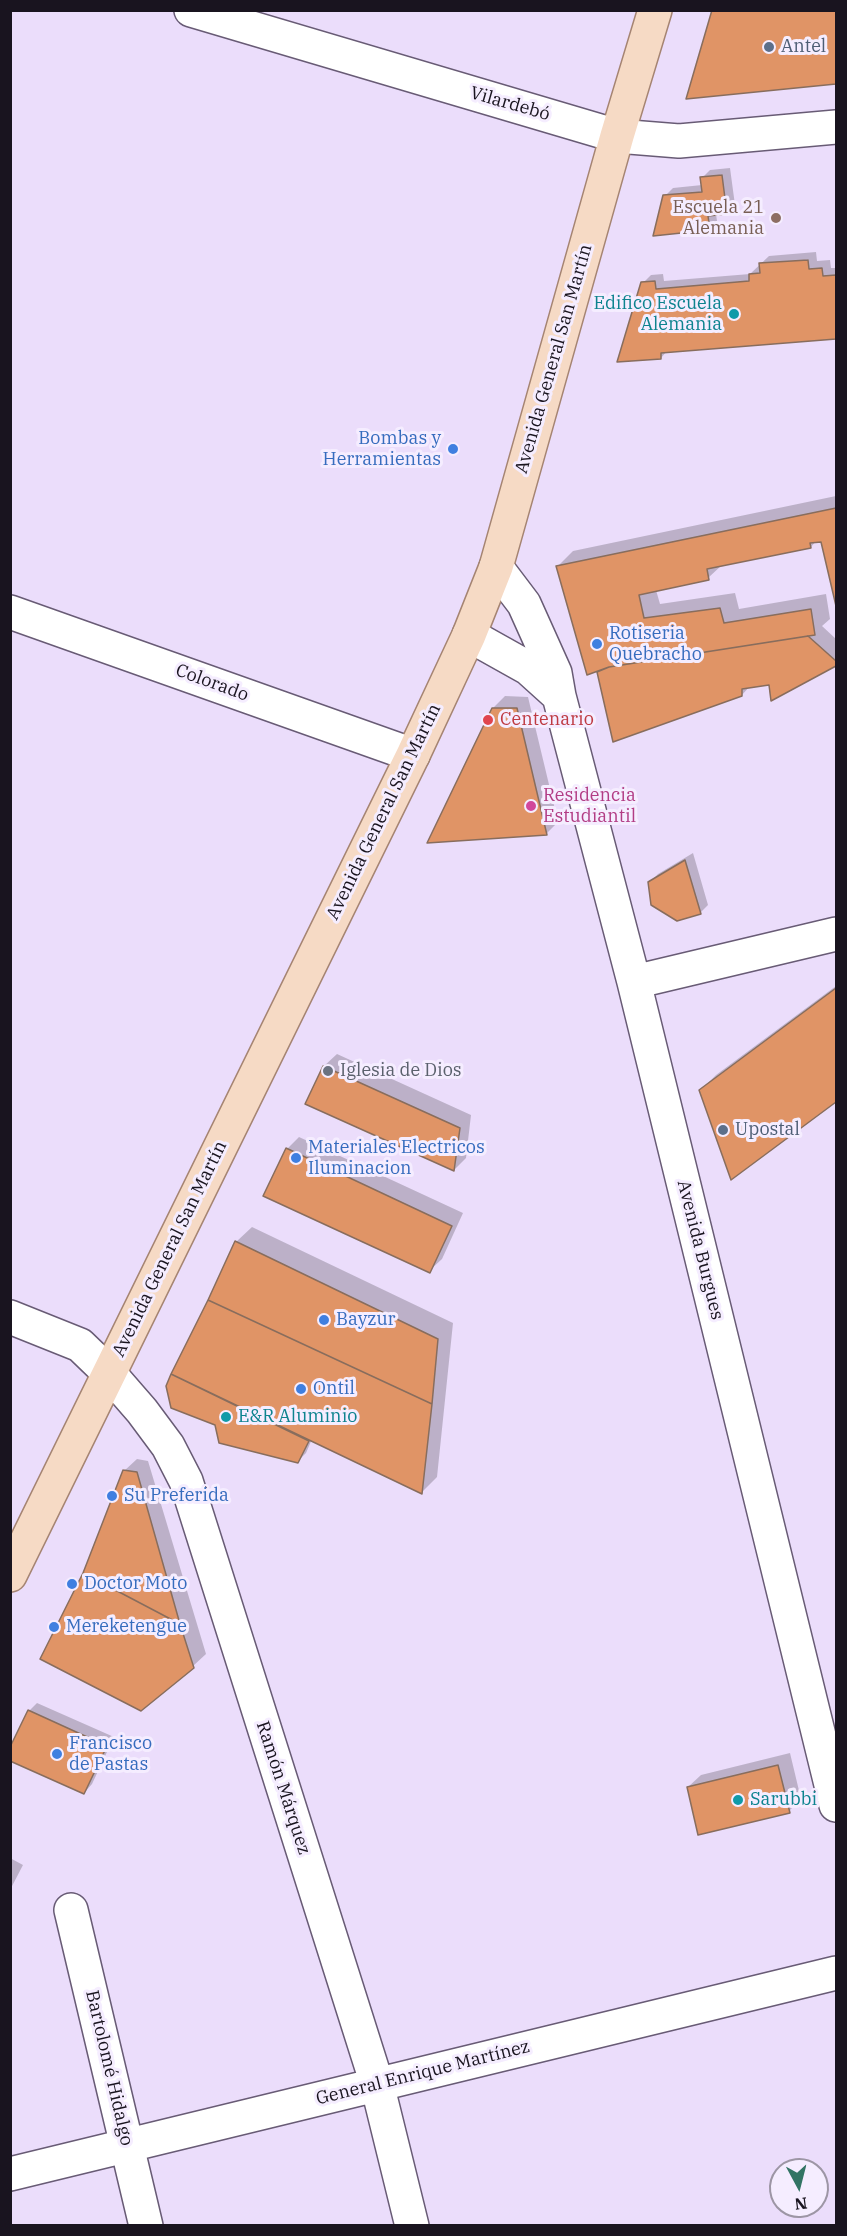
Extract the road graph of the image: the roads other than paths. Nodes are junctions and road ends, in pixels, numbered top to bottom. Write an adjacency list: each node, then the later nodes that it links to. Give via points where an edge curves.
1 (191, 10): 4 (street, Vilardebó)
2 (655, 10): 4 (main road, Avenida General San Martín)
3 (837, 127): 4 (street, Vilardebó, via 679,141)
4 (616, 136): 5 (main road, Avenida General San Martín)
5 (495, 567): 7 (main road, Avenida General San Martín); 8 (street, Avenida Burgues, via 524,604 555,673)
6 (10, 612): 9 (street, Colorado)
7 (469, 635): 8 (street, via 528,668); 9 (main road, Avenida General San Martín)
8 (559, 696): 11 (street, Avenida Burgues)
9 (413, 755): 13 (main road, Avenida General San Martín)
10 (837, 934): 11 (street)
11 (634, 982): 15 (street, Avenida Burgues)
12 (10, 1317): 13 (street, Ramón Márquez, via 80,1345)
13 (109, 1373): 14 (main road, Avenida General San Martín); 18 (street, Ramón Márquez, via 168,1446 186,1481)
14 (10, 1575)
15 (837, 1805)
16 (71, 1910): 19 (street, Bartolomé Hidalgo)
17 (837, 1973): 18 (street, General Enrique Martínez)
18 (377, 2084): 19 (street, General Enrique Martínez); 22 (street, Ramón Márquez)
19 (127, 2144): 20 (street, General Enrique Martínez); 21 (street, Bartolomé Hidalgo)
20 (10, 2174)
21 (146, 2226)
22 (412, 2226)

